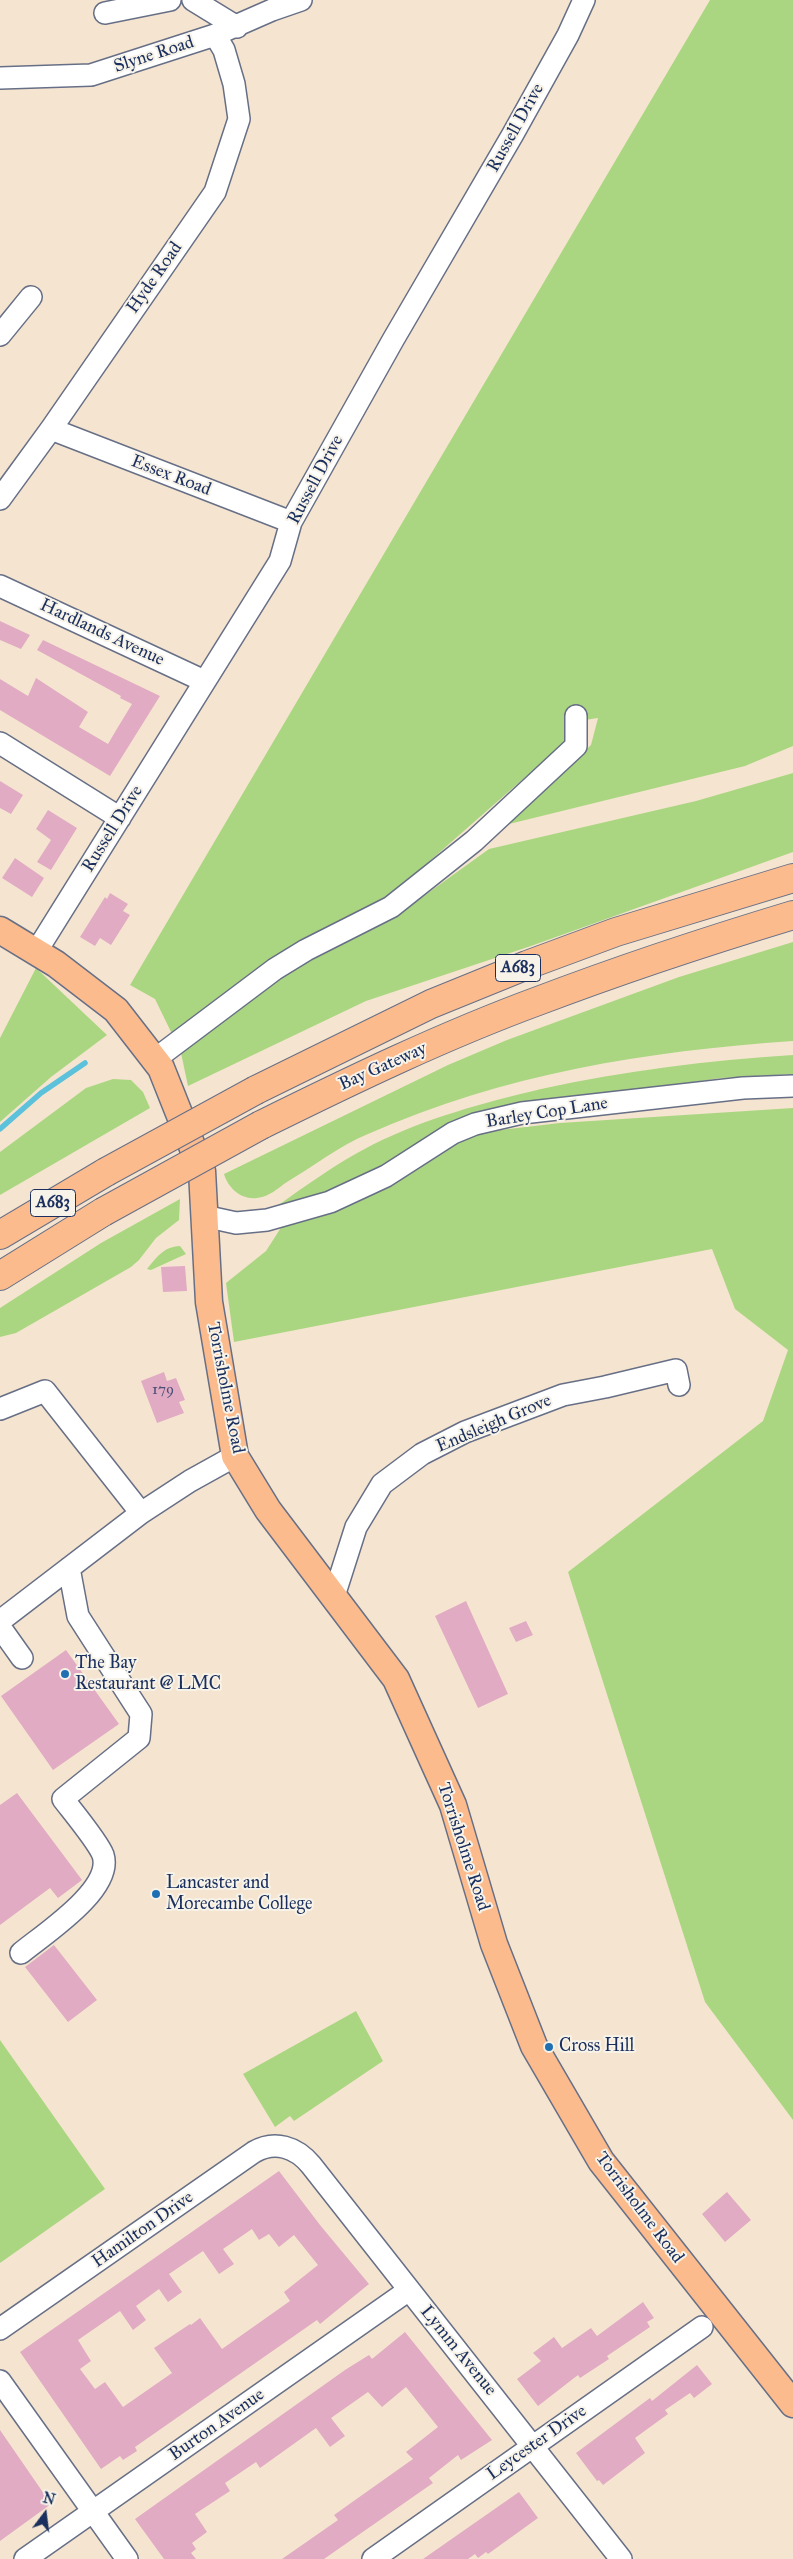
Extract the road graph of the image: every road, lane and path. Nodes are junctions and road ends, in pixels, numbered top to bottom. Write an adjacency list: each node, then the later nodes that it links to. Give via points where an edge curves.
1 (170, 0): 5 (street)
2 (194, 0): 6 (street)
3 (301, 0): 6 (street, Slyne Road)
4 (584, 0): 13 (street, Russell Drive, via 513,134)
5 (105, 13)
6 (237, 26): 7 (street, Slyne Road)
7 (214, 35): 8 (street, Slyne Road, via 91,75); 11 (street, Hyde Road, via 224,50 234,84 239,119 215,192)
8 (0, 78)
9 (31, 297): 10 (street)
10 (0, 335)
11 (51, 429): 12 (street, Hyde Road); 13 (street, Essex Road)
12 (0, 499)
13 (291, 522): 15 (street, Russell Drive, via 280,561)
14 (0, 586): 15 (street, Hardlands Avenue)
15 (204, 681): 18 (street, Russell Drive)
16 (576, 716): 23 (street, via 576,746 474,841 391,907 275,969)
17 (0, 743): 18 (street)
18 (120, 818): 22 (street, Russell Drive)
19 (791, 878): 26 (highway, Bay Gateway / A683, bridge, via 616,932 431,1004 256,1090 106,1172)
20 (793, 916): 27 (highway, Bay Gateway / A683, bridge, via 536,1001 350,1081 261,1125 103,1212)
21 (0, 930): 22 (main road, Torrisholme Road)
22 (36, 952): 23 (main road, Torrisholme Road, via 116,1010)
23 (154, 1060): 25 (main road, Torrisholme Road, via 174,1097 202,1171)
24 (793, 1086): 25 (street, Barley Cop Lane, via 733,1089 497,1118 454,1133 386,1176 330,1202 267,1220 236,1223)
25 (204, 1208): 30 (main road, Torrisholme Road, via 209,1302)
26 (0, 1235)
27 (0, 1276)
28 (676, 1370): 33 (street, Endsleigh Grove, via 563,1395 465,1432 422,1454 382,1484 356,1527)
29 (0, 1409): 31 (street, via 45,1391)
30 (235, 1456): 31 (street); 33 (main road, Torrisholme Road, via 268,1510)
31 (141, 1514): 32 (street)
32 (69, 1568): 34 (street); 37 (street, via 78,1616 141,1714 139,1738 63,1799 103,1854 104,1868 97,1886 82,1903)
33 (334, 1596): 43 (main road, Torrisholme Road, via 396,1679 453,1805 494,1944 536,2050 601,2161)
34 (0, 1620)
35 (0, 1627): 36 (street)
36 (22, 1658)
37 (21, 1952)
38 (290, 2149): 39 (street, Lymm Avenue, via 311,2164); 41 (street, Hamilton Drive, via 271,2145 254,2152)
39 (409, 2290): 44 (street, Lymm Avenue); 45 (street, Burton Avenue)
40 (702, 2326): 44 (street, Leycester Drive)
41 (0, 2330)
42 (0, 2381): 45 (street)
43 (793, 2404)
44 (533, 2446): 48 (street, Leycester Drive); 49 (street, Lymm Avenue)
45 (94, 2512): 46 (street, Burton Avenue); 47 (street)
46 (25, 2559)
47 (127, 2559)
48 (373, 2559)
49 (620, 2559)

